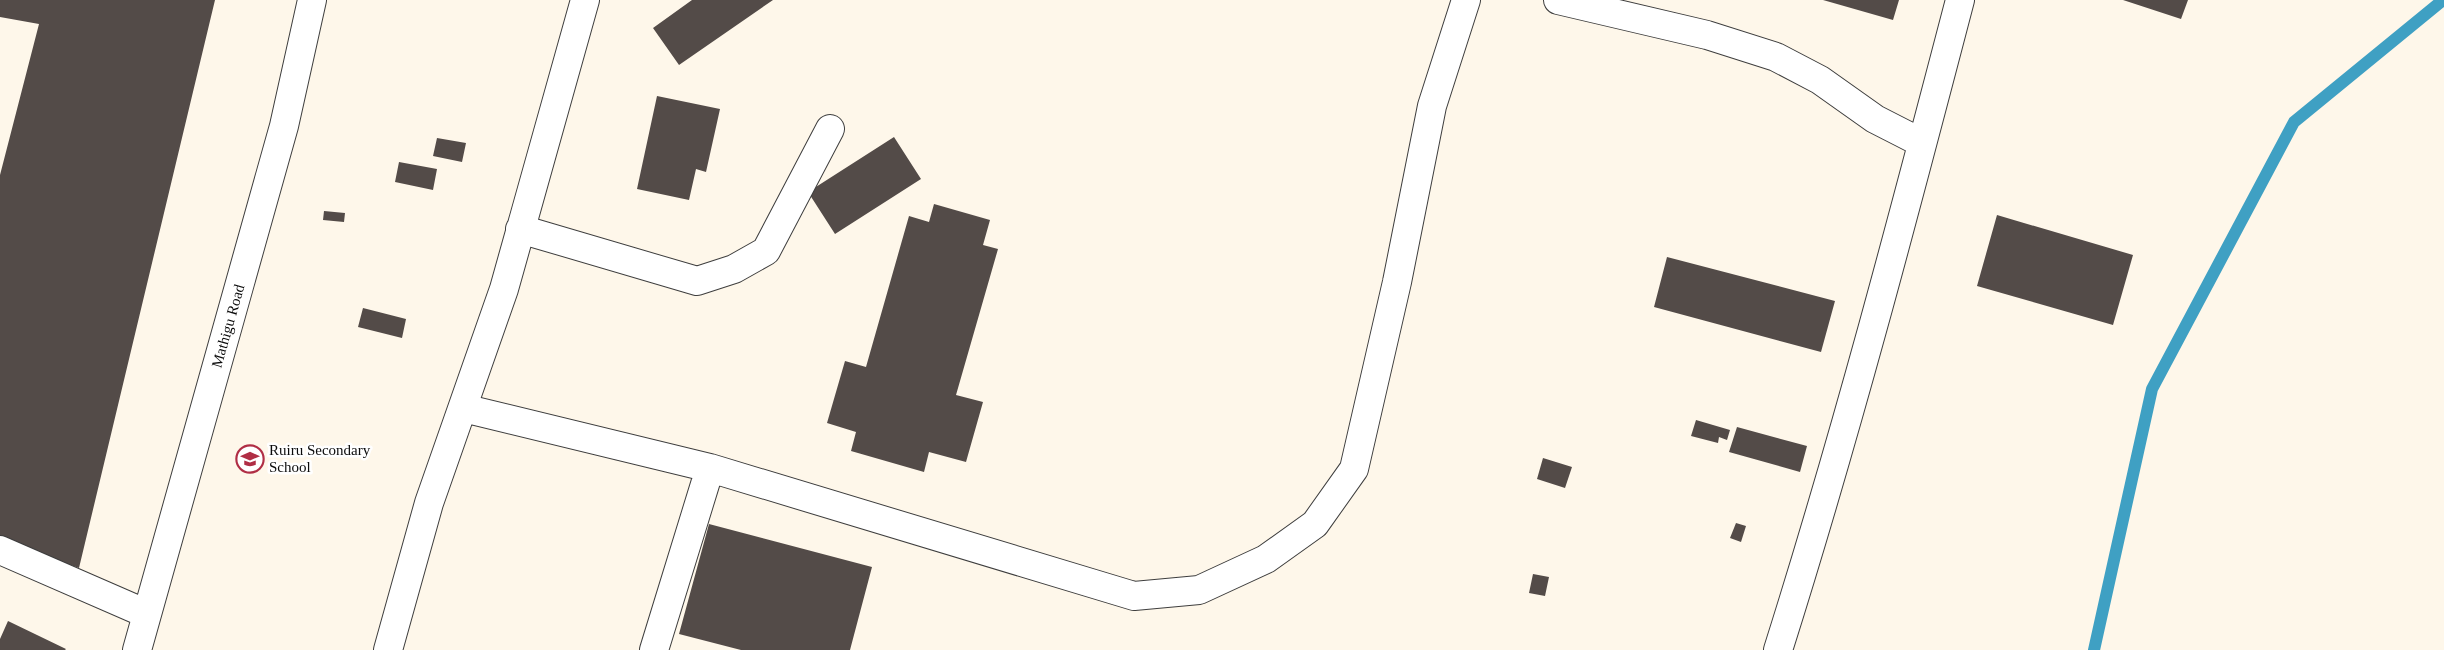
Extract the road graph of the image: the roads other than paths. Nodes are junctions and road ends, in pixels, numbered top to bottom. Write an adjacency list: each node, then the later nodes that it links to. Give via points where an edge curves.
1 (312, 0): 12 (street, Mathigu Road, via 284,126)
2 (585, 0): 8 (street)
3 (1466, 0): 10 (street, via 1432,106 1397,282 1354,469 1315,524 1266,559 1199,590 1134,596)
4 (1558, 0): 7 (street, via 1708,35 1776,57 1820,80 1875,119)
5 (1960, 0): 7 (street)
6 (830, 129): 8 (street, via 766,251 734,269 697,281)
7 (1922, 143): 16 (street, via 1892,261)
8 (520, 229): 9 (street, via 504,289)
9 (463, 408): 10 (street); 14 (street, via 429,503)
10 (710, 468): 15 (street)
11 (0, 550): 12 (street)
12 (147, 614): 13 (street, Mathigu Road)
13 (137, 650)
14 (388, 650)
15 (654, 650)
16 (1778, 650)

